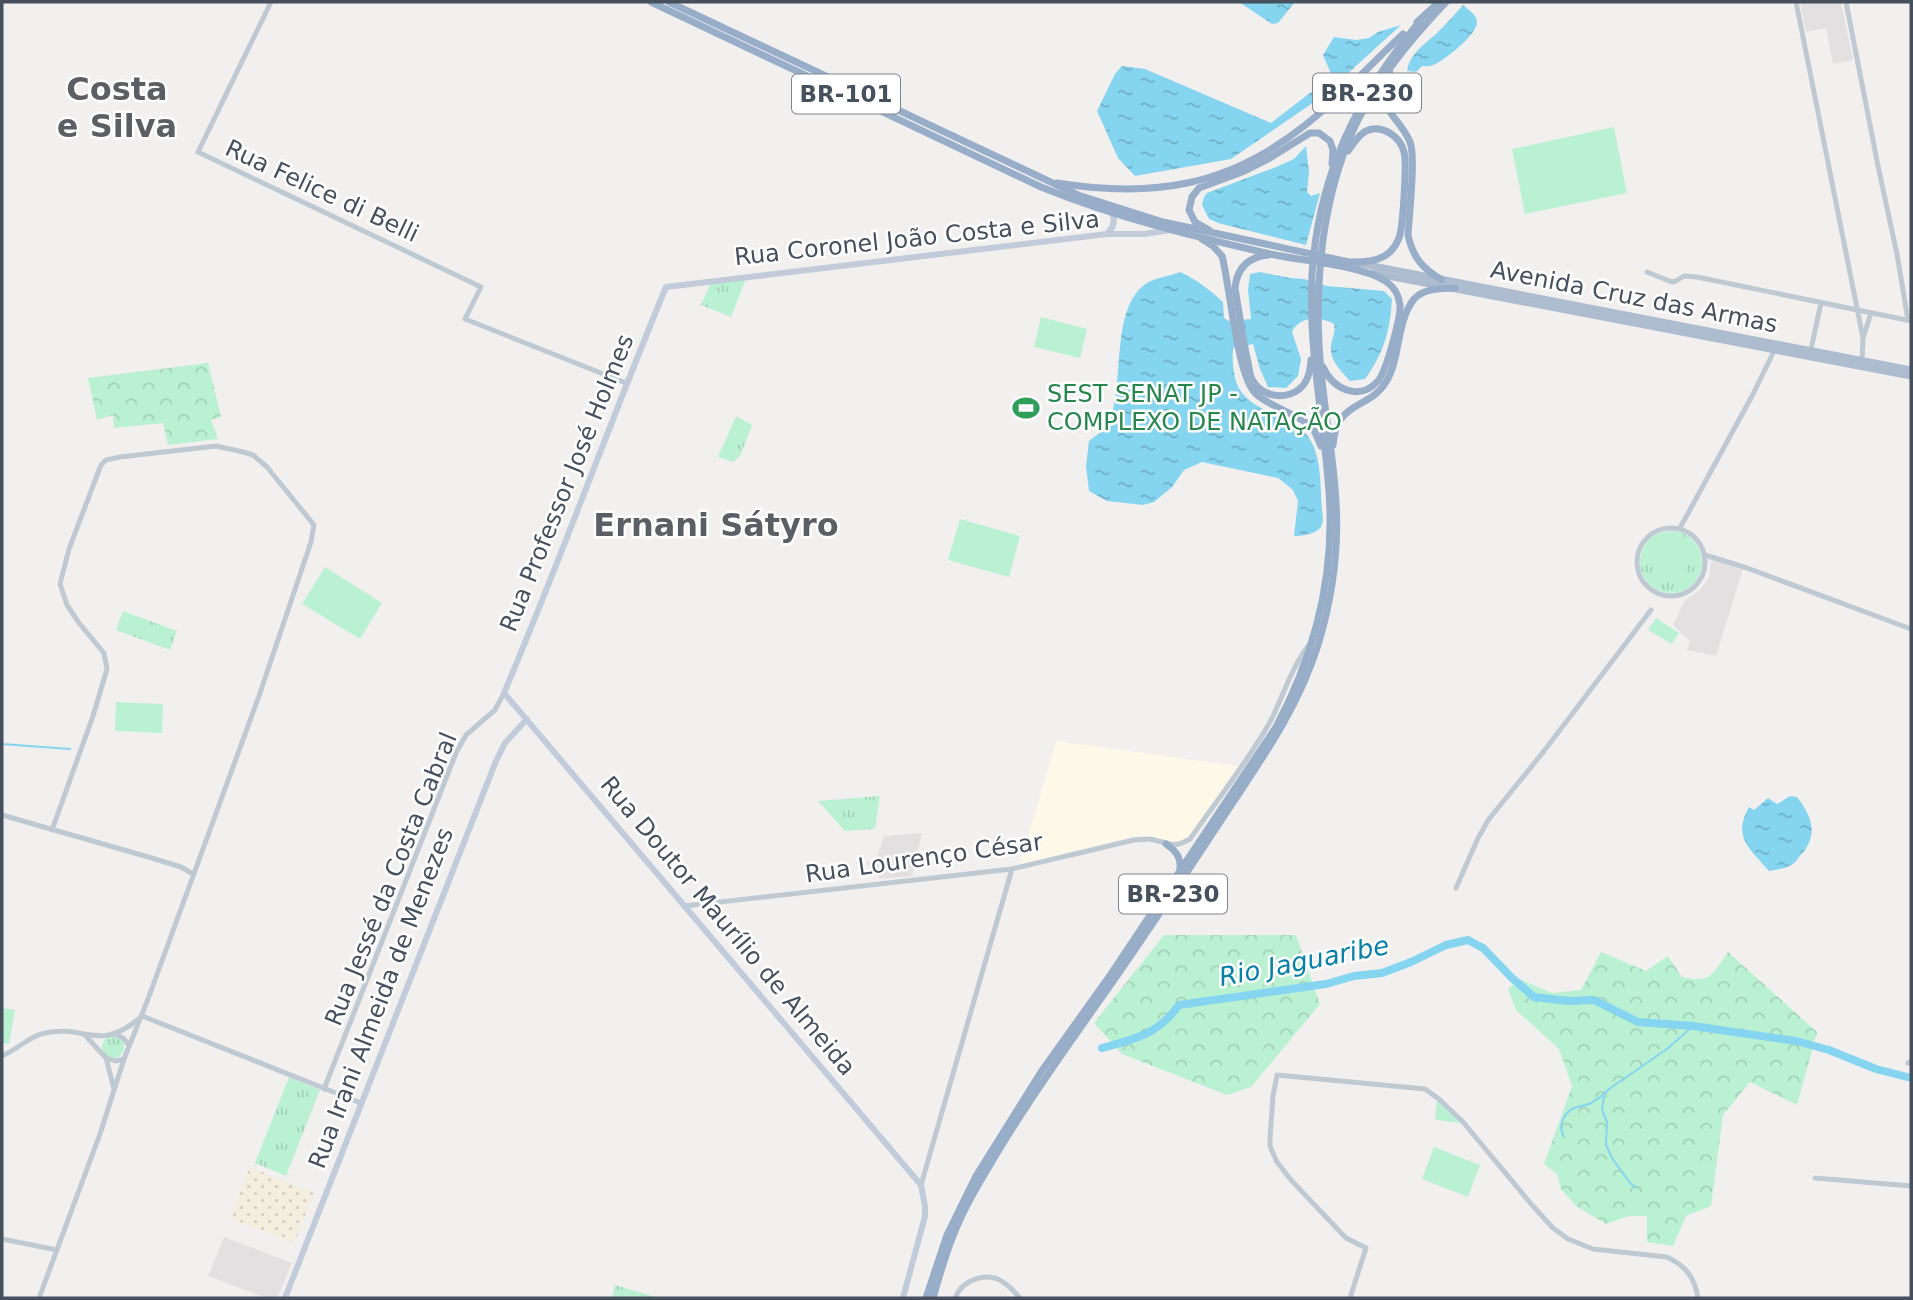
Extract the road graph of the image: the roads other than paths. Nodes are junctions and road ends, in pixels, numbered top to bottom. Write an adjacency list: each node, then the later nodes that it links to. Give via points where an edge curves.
1 (271, 2): 41 (street, Rua Felice di Belli, via 198,152 481,287 465,319)
2 (651, 2): 14 (highway, BR-101, via 1041,187)
3 (669, 2): 12 (highway, BR-101)
4 (1439, 2): 8 (highway)
5 (1446, 2): 9 (highway)
6 (1796, 2): 27 (street)
7 (1846, 2): 30 (street)
8 (1420, 21): 11 (highway, BR-230, via 1362,102); 12 (highway, via 1305,125 1227,171 1180,185 1139,189 1095,189)
9 (1399, 55): 10 (highway, via 1367,104); 23 (highway, via 1384,97 1412,148 1408,235 1422,266)
10 (1342, 160): 13 (highway); 20 (highway, via 1361,135 1373,130 1393,135 1405,157 1401,228 1395,246 1372,261)
11 (1331, 174): 13 (highway, BR-230); 18 (highway, via 1332,145 1314,132 1242,172 1199,188 1192,197 1191,216)
12 (1045, 181): 18 (highway, BR-101, via 1105,205)
13 (1329, 192): 31 (highway)
14 (1112, 213): 15 (highway, BR-101); 16 (main road, via 1114,220)
15 (1173, 230): 16 (main road, Rua Coronel João Costa e Silva); 17 (highway, BR-101)
16 (1107, 234): 24 (main road, Rua Coronel João Costa e Silva)
17 (1195, 235): 19 (highway, BR-101); 29 (highway, via 1222,256)
18 (1222, 236): 20 (highway, BR-101)
19 (1276, 255): 21 (highway, BR-101); 29 (highway, via 1263,255 1242,266 1235,288)
20 (1349, 262): 23 (main road, Avenida Cruz das Armas)
21 (1367, 272): 25 (main road, Avenida Cruz das Armas); 37 (highway, BR-101, via 1389,284 1400,306 1381,377 1363,390 1341,388 1330,380)
22 (1647, 272): 26 (street, via 1672,282 1690,276)
23 (1443, 281): 36 (main road, Avenida Cruz das Armas)
24 (666, 287): 41 (main road, Rua Professor José Holmes)
25 (1455, 288): 35 (main road, Avenida Cruz das Armas); 42 (highway, via 1426,291 1415,298 1387,381 1344,415 1336,427)
26 (1821, 303): 27 (street); 36 (street)
27 (1857, 310): 28 (street); 32 (street)
28 (1871, 313): 30 (street); 32 (street)
29 (1237, 319): 34 (highway)
30 (1910, 321)
31 (1315, 331): 33 (highway, BR-230); 37 (highway)
32 (1863, 338): 38 (street)
33 (1312, 342): 34 (highway, via 1306,382 1286,396 1257,386); 42 (highway, BR-230)
34 (1242, 348): 42 (highway, via 1244,376 1252,391 1308,424)
35 (1775, 349): 36 (main road, Avenida Cruz das Armas); 43 (street)
36 (1810, 354): 38 (main road, Avenida Cruz das Armas)
37 (1320, 360): 42 (highway, BR-230)
38 (1862, 363): 39 (main road, Avenida Cruz das Armas); 40 (main road, Avenida Cruz das Armas)
39 (1911, 370)
40 (1911, 376)
41 (626, 383): 48 (main road, Rua Professor José Holmes)
42 (1329, 463): 47 (highway, BR-230, via 1329,548); 79 (highway, BR-230, via 1336,534 1329,604 1294,706 989,1166 953,1234)
43 (1680, 528): 44 (street, via 1696,538); 44 (street, via 1657,530 1644,541 1637,561 1644,583 1663,596 1686,593 1703,576)
44 (1705, 555): 46 (street)
45 (1651, 610): 56 (street, via 1489,819)
46 (1911, 629)
47 (1311, 642): 52 (street, via 1262,736 1190,839); 55 (highway, BR-230, via 1276,727)
48 (504, 693): 49 (main road, Rua Doutor Maurílio de Almeida); 67 (street, Rua Jessé da Costa Cabral, via 495,710 462,740)
49 (527, 719): 57 (main road, Rua Doutor Maurílio de Almeida); 69 (main road, Rua Irani Almeida de Menezes, via 498,755)
50 (2, 816): 51 (street)
51 (52, 830): 54 (street); 54 (street, via 107,668 104,653 67,605 60,584 99,468 106,460 120,457 216,446 234,449 260,460 314,525 306,561)
52 (1166, 844): 53 (street, Rua Lourenço César, via 1134,840); 55 (highway, via 1180,858)
53 (1012, 869): 57 (street, Rua Lourenço César); 71 (street)
54 (193, 874): 58 (street)
55 (1178, 874): 78 (highway, BR-230, via 1041,1072 976,1176 947,1235)
56 (1456, 888)
57 (684, 906): 71 (main road, Rua Doutor Maurílio de Almeida)
58 (142, 1016): 59 (street); 62 (street); 67 (street)
59 (115, 1034): 61 (street); 62 (street)
60 (85, 1035): 61 (street); 63 (street); 64 (street, via 43,1033)
61 (107, 1036): 63 (street)
62 (129, 1045): 66 (street)
63 (101, 1051): 65 (street)
64 (2, 1056)
65 (106, 1058): 66 (street); 68 (street)
66 (124, 1059): 68 (street)
67 (324, 1089): 69 (street)
68 (114, 1091): 74 (street)
69 (361, 1102): 76 (main road, Rua Irani Almeida de Menezes)
70 (1815, 1178): 72 (street)
71 (921, 1185): 77 (main road, via 925,1216)
72 (1911, 1186)
73 (2, 1239): 74 (street)
74 (57, 1251): 75 (street)
75 (39, 1298)
76 (285, 1298)
77 (903, 1298)
78 (926, 1298)
79 (933, 1298)
80 (956, 1298): 81 (street, via 961,1287 991,1278 1005,1283)
81 (1020, 1298)
82 (1350, 1298): 83 (street, via 1366,1248 1346,1238 1277,1162 1270,1138 1278,1075 1425,1089 1463,1122 1553,1228 1593,1249 1678,1262 1693,1278)
83 (1698, 1298)

